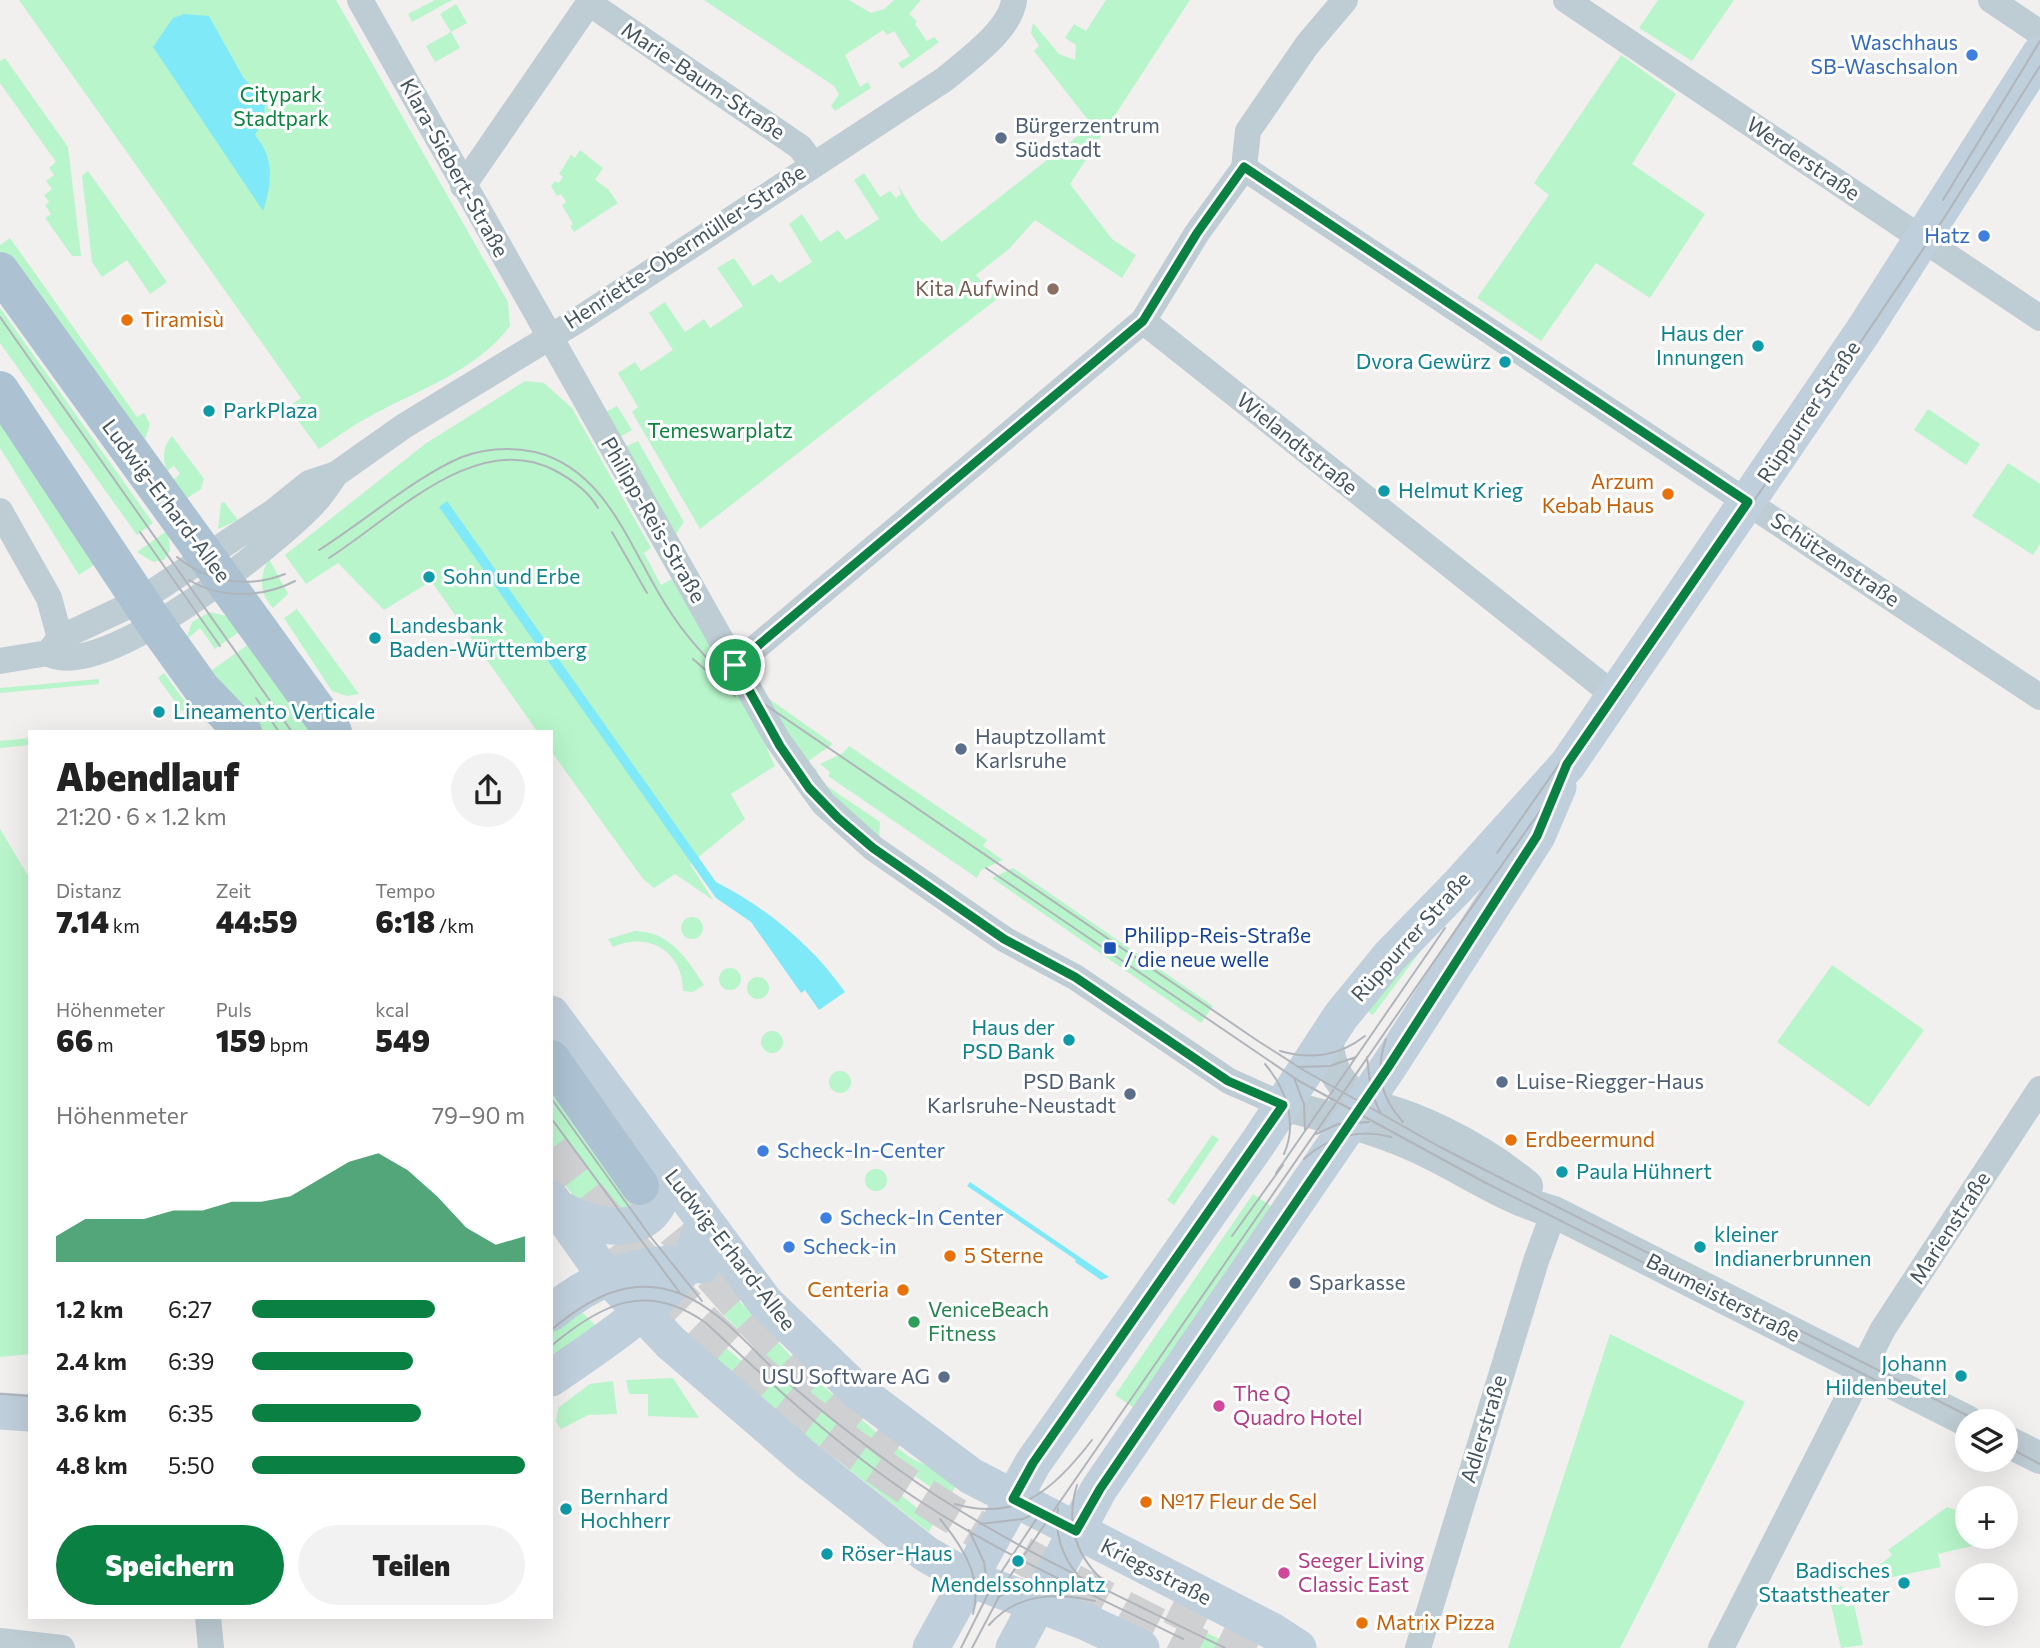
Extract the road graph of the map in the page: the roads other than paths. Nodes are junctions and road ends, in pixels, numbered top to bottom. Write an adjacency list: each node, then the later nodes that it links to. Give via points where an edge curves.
1 (360, 0): 11 (street, Klara-Siebert-Straße)
2 (1014, 0): 9 (street, Henriette-Obermüller-Straße, via 1011,13 985,45 955,70)
3 (1345, 0): 10 (street, via 1307,45 1248,131)
4 (1566, 0): 12 (street, Werderstraße)
5 (1991, 0): 7 (street)
6 (590, 2): 9 (street, Marie-Baum-Straße, via 800,147); 11 (street)
7 (2040, 33)
8 (2040, 54): 12 (main road, Rüppurrer Straße)
9 (813, 164): 16 (street, Henriette-Obermüller-Straße)
10 (1244, 167): 15 (street); 18 (street, Schützenstraße)
11 (463, 186): 16 (street, Klara-Siebert-Straße)
12 (1924, 239): 14 (street, Werderstraße); 18 (main road, Rüppurrer Straße)
13 (0, 271): 20 (main road, Ludwig-Erhard-Allee)
14 (2040, 318)
15 (1143, 321): 24 (street); 26 (street, Wielandtstraße)
16 (548, 337): 20 (street, Henriette-Obermüller-Straße, via 336,474 318,499 266,548); 24 (street, Philipp-Reis-Straße)
17 (0, 390): 21 (main road)
18 (1748, 502): 26 (main road, Rüppurrer Straße); 27 (street, Schützenstraße)
19 (0, 511): 22 (street, via 49,598)
20 (215, 567): 21 (street, Henriette-Obermüller-Straße); 30 (main road, Ludwig-Erhard-Allee)
21 (148, 613): 22 (street, Henriette-Obermüller-Straße); 25 (main road)
22 (54, 645): 23 (street, Henriette-Obermüller-Straße)
23 (0, 661)
24 (735, 665): 37 (street, Philipp-Reis-Straße, via 809,788 873,848 1004,939 1075,977 1228,1081)
25 (202, 689): 28 (main road); 29 (main road)
26 (1615, 696): 31 (main road, Rüppurrer Straße)
27 (2040, 697)
28 (224, 730)
29 (241, 730)
30 (332, 730)
31 (1567, 764): 33 (main road, Rüppurrer Straße, via 1371,977); 35 (main road, Rüppurrer Straße, via 1537,836)
32 (553, 1017): 40 (main road, Ludwig-Erhard-Allee)
33 (1328, 1037): 37 (main road, Rüppurrer Straße); 38 (street, Baumeisterstraße, via 1330,1066)
34 (553, 1061): 40 (main road)
35 (1389, 1066): 38 (main road, Rüppurrer Straße); 39 (street, via 1391,1084)
36 (2040, 1089): 49 (street, Marienstraße)
37 (1285, 1106): 38 (street); 58 (main road, Rüppurrer Straße, via 1033,1463)
38 (1356, 1112): 39 (street, Baumeisterstraße); 59 (main road, Rüppurrer Straße)
39 (1414, 1132): 42 (street, Baumeisterstraße, via 1528,1205)
40 (653, 1178): 41 (main road, via 662,1196 639,1221 628,1226 587,1224); 43 (main road, Ludwig-Erhard-Allee)
41 (554, 1203): 46 (main road)
42 (1554, 1212): 49 (street, Baumeisterstraße); 70 (street, Adlerstraße)
43 (704, 1222): 44 (main road); 45 (main road, Ludwig-Erhard-Allee)
44 (688, 1263): 45 (main road); 46 (main road); 48 (main road)
45 (744, 1274): 58 (main road, Ludwig-Erhard-Allee, via 794,1333 855,1389 962,1470)
46 (609, 1276): 47 (main road, via 588,1285); 48 (main road)
47 (553, 1311)
48 (641, 1311): 50 (main road); 60 (main road, via 713,1381 808,1462 926,1554)
49 (1862, 1368): 55 (street, Baumeisterstraße); 71 (street, Marienstraße)
50 (553, 1377)
51 (0, 1387): 52 (main road)
52 (28, 1387)
53 (0, 1410): 54 (main road)
54 (28, 1413)
55 (1955, 1415)
56 (2018, 1447): 57 (street)
57 (2040, 1458)
58 (1013, 1499): 59 (main road, Kriegsstraße); 60 (main road, Rüppurrer Straße)
59 (1076, 1531): 61 (main road, Rüppurrer Straße); 69 (main road, Kriegsstraße)
60 (968, 1578): 61 (main road); 66 (main road, Rüppurrer Straße)
61 (1036, 1603): 67 (main road, Rüppurrer Straße); 68 (main road)
62 (208, 1619): 65 (street)
63 (0, 1641): 64 (street)
64 (62, 1648)
65 (211, 1648)
66 (930, 1648)
67 (1014, 1648)
68 (1142, 1648)
69 (1298, 1648)
70 (1418, 1648)
71 (1721, 1648)

